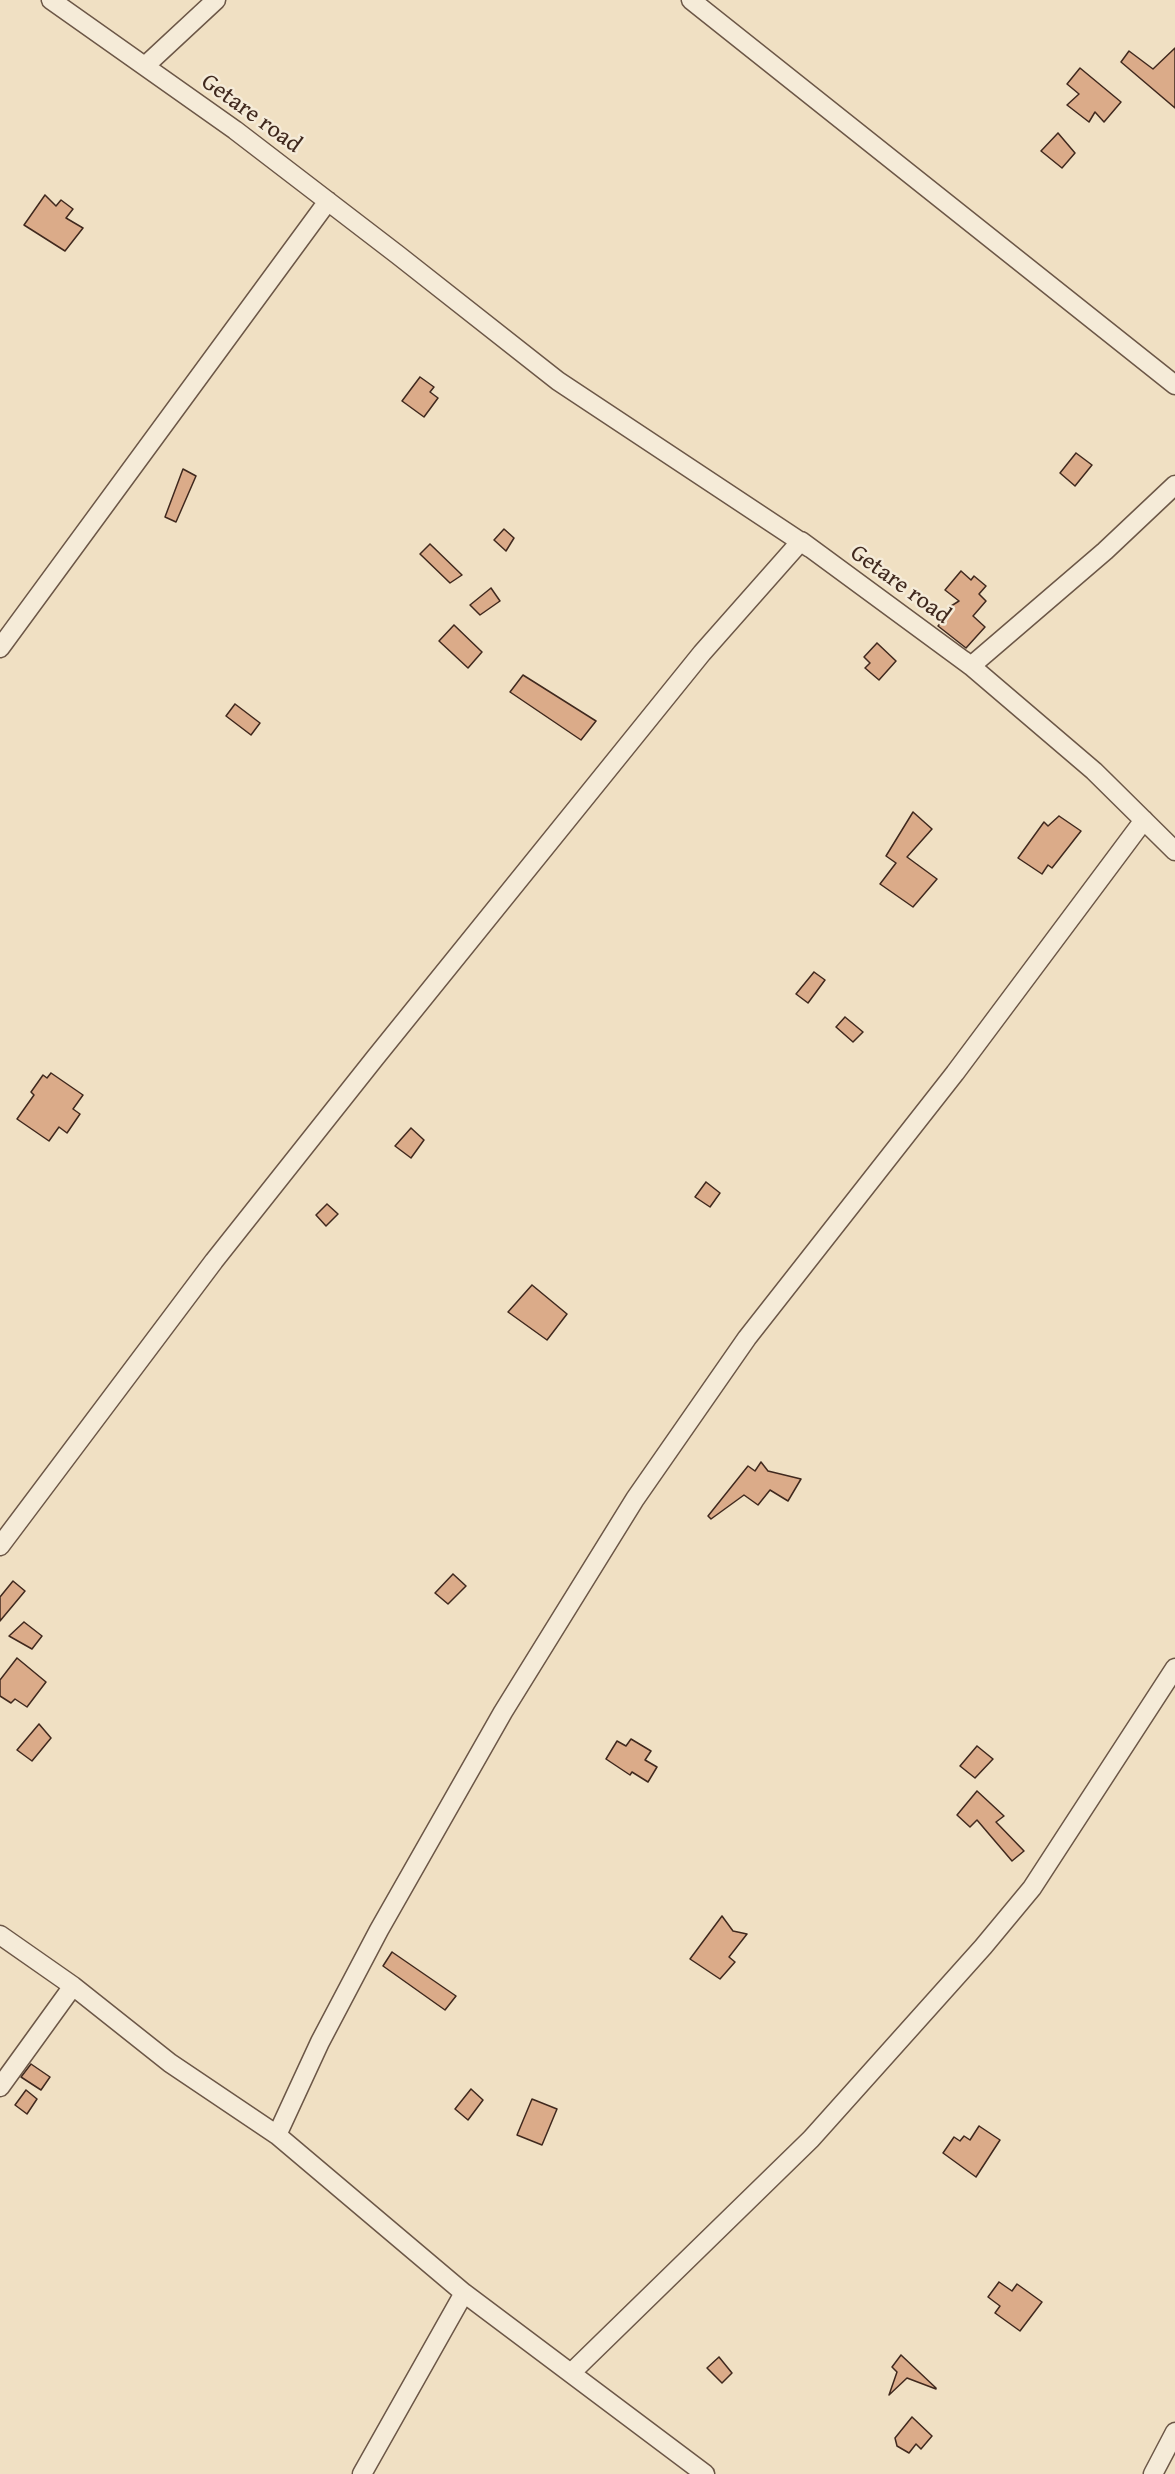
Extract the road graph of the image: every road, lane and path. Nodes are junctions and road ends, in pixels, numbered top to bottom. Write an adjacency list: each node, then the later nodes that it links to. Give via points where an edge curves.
1 (51, 0): 4 (street, Getare road)
2 (216, 0): 4 (street)
3 (691, 0): 6 (street)
4 (145, 66): 5 (street, Getare road)
5 (328, 201): 8 (street, Getare road, via 558,381); 9 (street)
6 (1175, 383)
7 (1175, 484): 10 (street)
8 (801, 541): 10 (street, Getare road); 13 (street, via 702,653 368,1067 214,1261)
9 (0, 648)
10 (971, 666): 11 (street, Getare road, via 1094,771)
11 (1144, 820): 12 (street, Getare road); 18 (street, via 955,1073 747,1338 635,1499 558,1619 385,1919 320,2042)
12 (1175, 851)
13 (0, 1546)
14 (1175, 1668): 20 (street, via 1032,1888 983,1947 811,2139)
15 (0, 1935): 16 (street)
16 (73, 1986): 17 (street); 18 (street, via 170,2063)
17 (0, 2087)
18 (277, 2136): 19 (street)
19 (464, 2293): 20 (street); 22 (street)
20 (571, 2373): 23 (street)
21 (1175, 2432): 24 (street)
22 (362, 2474)
23 (705, 2474)
24 (1153, 2474)

